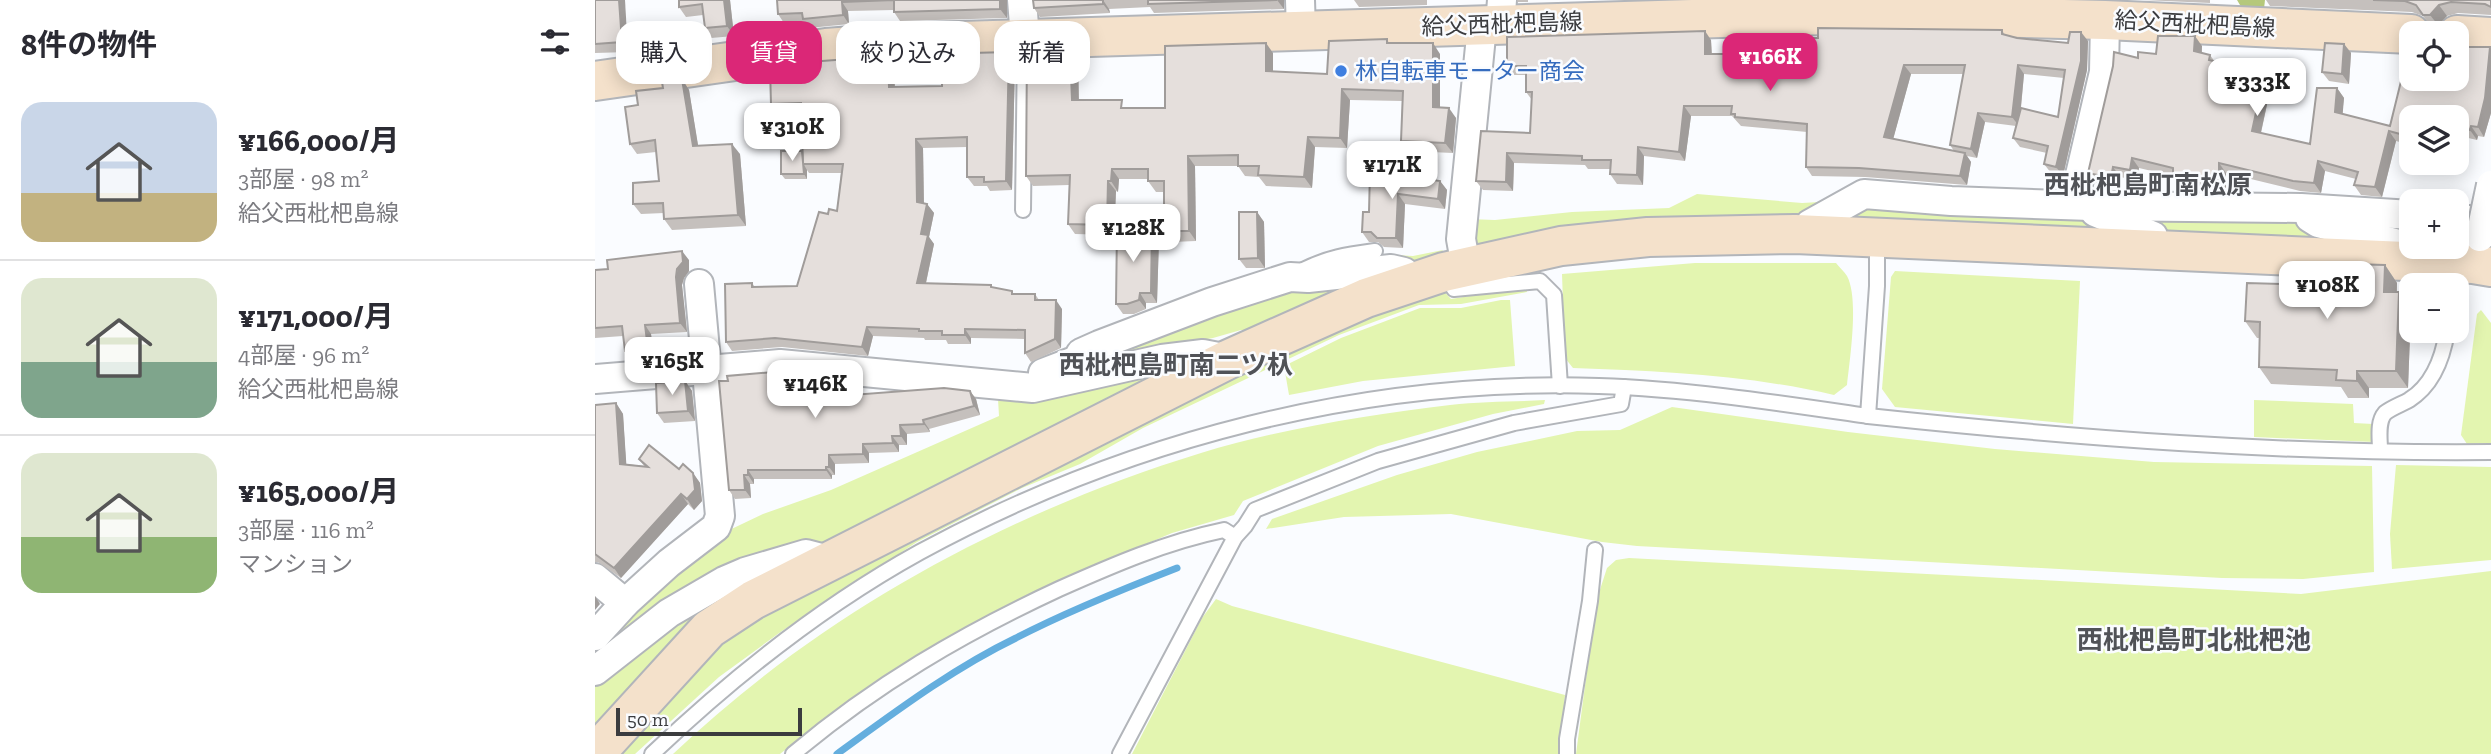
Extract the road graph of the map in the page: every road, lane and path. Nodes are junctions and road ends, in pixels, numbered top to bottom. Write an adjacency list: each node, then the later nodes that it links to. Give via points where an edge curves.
1 (1022, 0): 5 (street)
2 (2089, 13): 4 (street, 給父西枇杷島線); 7 (street, 給父西枇杷島線); 14 (street, via 2104,72)
3 (1301, 15): 4 (street, 給父西枇杷島線); 6 (street, 給父西枇杷島線)
4 (1495, 17): 24 (street, via 1461,239)
5 (1024, 21)
6 (1090, 33)
7 (2399, 33)
8 (2469, 36): 9 (street)
9 (2491, 37)
10 (994, 39): 11 (street, 給父西枇杷島線, via 826,48)
11 (595, 81)
12 (1024, 84): 16 (lane)
13 (2491, 185): 22 (street, bridge)
14 (2082, 206): 15 (street); 18 (street, via 1864,194 1810,223); 20 (street, via 2153,236)
15 (2301, 208): 17 (street); 23 (street, via 2318,223 2395,243)
16 (1023, 210)
17 (2399, 214)
18 (1807, 235): 19 (street); 24 (street, via 1648,237 1561,247)
19 (1877, 239): 20 (street); 34 (lane)
20 (2155, 250): 23 (street)
21 (1375, 251): 25 (lane, via 1324,260)
22 (2472, 255): 23 (street)
23 (2402, 261)
24 (1439, 274): 25 (street, via 1391,270); 28 (street, via 1366,298); 31 (lane, via 1454,289 1540,281 1548,286 1554,295)
25 (1290, 277): 32 (street, via 1081,353 1077,360 1039,374)
26 (699, 284): 29 (street)
27 (2444, 343): 35 (lane, via 2428,384 2384,414)
28 (1229, 359): 32 (street, via 1203,354 1162,359); 39 (street)
29 (707, 369): 30 (street); 32 (street, via 780,364); 41 (street, via 720,516 716,527)
30 (595, 379)
31 (1560, 386): 33 (lane); 45 (lane, via 1395,396 1308,410 1151,451 1106,468 981,522 855,592 769,653)
32 (1040, 387)
33 (1624, 387): 34 (lane); 37 (lane, via 1621,404 1489,429 1329,479 1255,510)
34 (1868, 416): 35 (lane, via 2066,436)
35 (2380, 450): 36 (lane)
36 (2491, 452)
37 (1235, 537): 46 (lane, via 1224,530 1178,540 1026,604 926,657); 47 (lane)
38 (1595, 550): 48 (lane)
39 (829, 560): 43 (street, via 806,554 724,581 669,613); 44 (street, via 709,629)
40 (595, 578): 41 (street)
41 (625, 603): 42 (street)
42 (595, 636)
43 (595, 671)
44 (595, 754)
45 (652, 754)
46 (793, 754)
47 (1121, 754)
48 (1567, 754)

